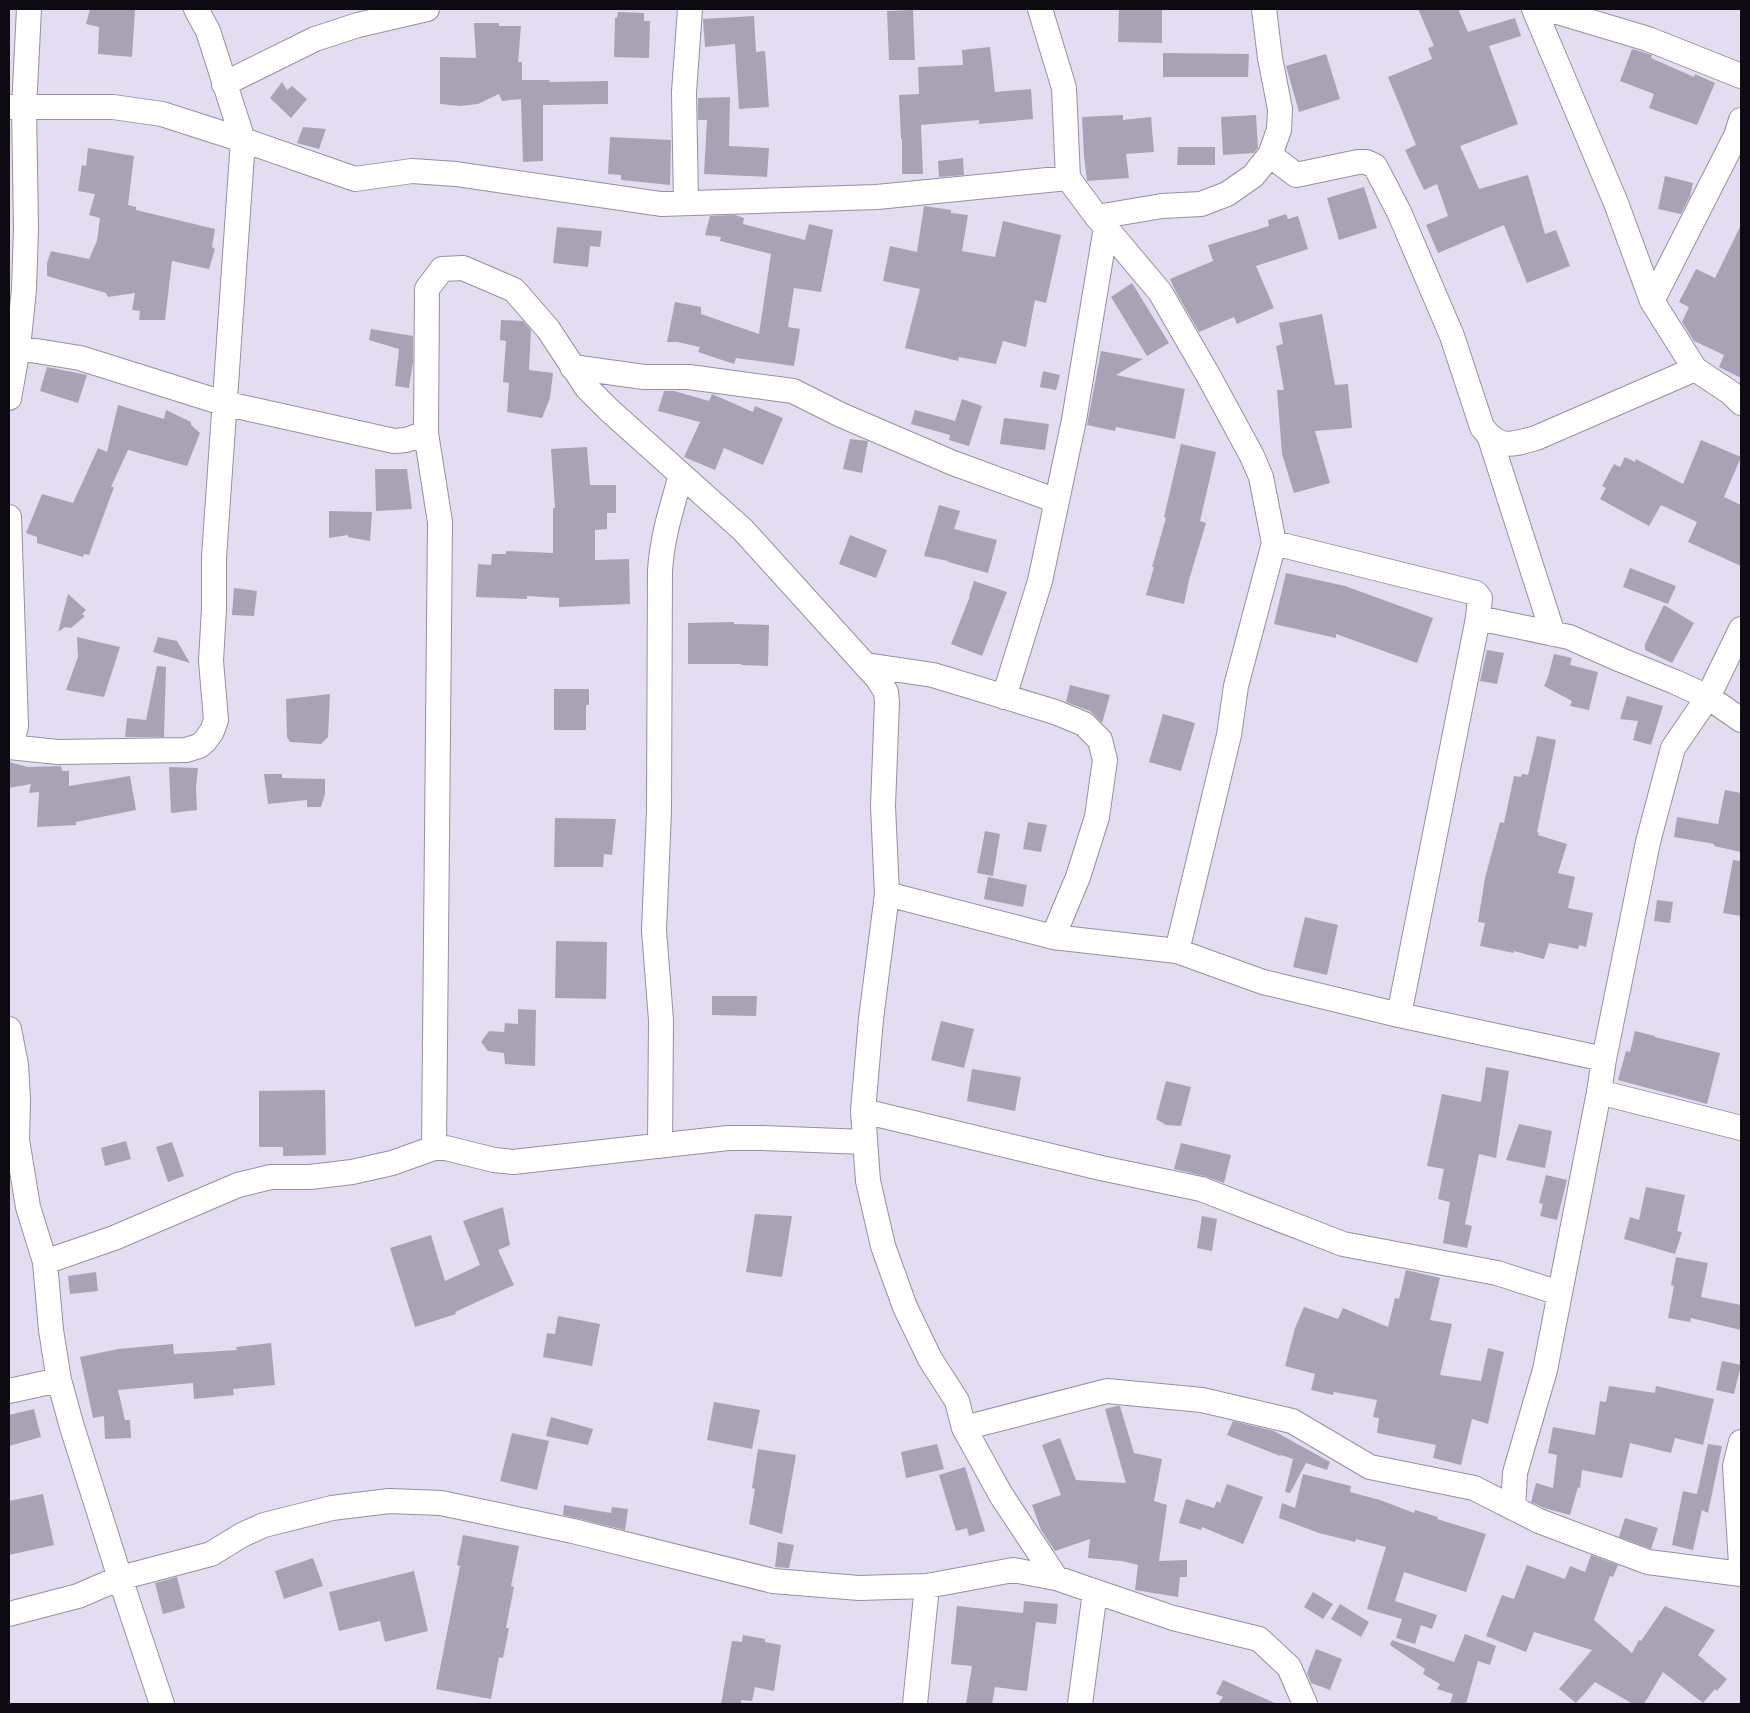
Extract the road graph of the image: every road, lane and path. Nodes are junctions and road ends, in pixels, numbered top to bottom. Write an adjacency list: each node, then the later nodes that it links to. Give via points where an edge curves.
1 (29, 9): 11 (street)
2 (196, 9): 10 (street, via 208,30)
3 (427, 9): 10 (street, via 315,39)
4 (690, 9): 16 (street, via 684,92)
5 (1040, 9): 15 (street, via 1064,88)
6 (1264, 9): 14 (street, via 1280,109 1279,130)
7 (1534, 9): 18 (street, via 1616,203)
8 (1548, 9): 9 (street, via 1648,39)
9 (1741, 76)
10 (224, 84): 13 (street)
11 (16, 108): 13 (street, via 123,108 162,114); 19 (street, via 26,228 24,289)
12 (1741, 120): 18 (street, via 1736,136)
13 (243, 140): 16 (street, via 355,179 412,171 456,174 661,204); 23 (street)
14 (1270, 155): 17 (street, via 1253,176 1227,194 1201,204 1162,206); 26 (street, via 1296,175 1358,162 1375,166 1399,212 1452,336 1482,427)
15 (1068, 178): 16 (street, via 877,196); 17 (street)
16 (686, 203)
17 (1101, 222): 28 (street, via 1074,420); 30 (street, via 1160,292 1252,456 1261,477)
18 (1652, 301): 21 (street)
19 (13, 348): 22 (street); 23 (street, via 80,358)
20 (572, 367): 25 (street, via 548,329 514,290 463,268 442,268 427,289); 27 (street, via 603,404); 28 (street, via 644,378 689,377 793,391 953,463)
21 (1695, 369): 24 (street); 26 (street, via 1536,438 1502,445)
22 (9, 398)
23 (223, 403): 25 (street, via 394,441); 39 (street, via 214,557 211,661 216,720 212,731 199,746 186,750 58,752)
24 (1741, 403)
25 (426, 433): 52 (street, via 440,522)
26 (1490, 438): 33 (street)
27 (681, 475): 34 (street, via 743,530); 51 (street, via 661,550 660,570 659,811 654,930 661,1020)
28 (1056, 501): 35 (street, via 1040,581)
29 (9, 517): 38 (street, via 16,726)
30 (1274, 543): 31 (street, via 1476,593 1480,601); 42 (street, via 1236,686 1228,735)
31 (1478, 618): 33 (street); 43 (street)
32 (1741, 629): 36 (street)
33 (1553, 634): 36 (street, via 1569,637)
34 (866, 665): 35 (street, via 933,675); 40 (street, via 886,692 887,702 883,806)
35 (1004, 696): 41 (street, via 1084,724 1100,740 1105,760 1097,817 1078,877)
36 (1708, 698): 37 (street); 45 (street, via 1673,748 1648,842)
37 (1741, 720)
38 (9, 742)
39 (9, 747)
40 (887, 894): 41 (street); 47 (street)
41 (1053, 937): 42 (street)
42 (1177, 951): 43 (street, via 1263,982)
43 (1399, 1015): 45 (street)
44 (9, 1029): 49 (street, via 18,1099)
45 (1604, 1059): 46 (street)
46 (1599, 1092): 48 (street); 54 (street)
47 (863, 1111): 50 (street); 54 (street, via 1201,1189 1344,1244 1497,1272)
48 (1741, 1128)
49 (13, 1139): 53 (street, via 28,1207)
50 (865, 1142): 51 (street, via 728,1138); 57 (street, via 868,1181 883,1246 905,1307 957,1401)
51 (660, 1146): 52 (street, via 513,1162)
52 (434, 1148): 53 (street, via 392,1163 352,1172 271,1177 238,1185 114,1238)
53 (45, 1262): 55 (street)
54 (1559, 1293): 59 (street, via 1545,1370 1515,1473)
55 (59, 1380): 56 (street); 62 (street)
56 (9, 1391)
57 (964, 1428): 59 (street, via 1107,1391 1202,1400 1292,1421 1370,1467 1474,1488); 63 (street, via 1001,1496)
58 (1741, 1442): 60 (street, via 1735,1466)
59 (1513, 1508): 61 (street, via 1648,1562)
60 (1741, 1564)
61 (1741, 1574)
62 (120, 1578): 64 (street, via 211,1554 264,1525 332,1508 388,1501 441,1503 572,1531 773,1581 858,1588); 66 (street, via 78,1596); 67 (street)
63 (1056, 1578): 64 (street, via 1013,1570); 65 (street)
64 (927, 1586): 68 (street)
65 (1095, 1592): 69 (street); 70 (street, via 1173,1618 1259,1639 1289,1667)
66 (9, 1614)
67 (162, 1704)
68 (915, 1704)
69 (1080, 1704)
70 (1306, 1704)

